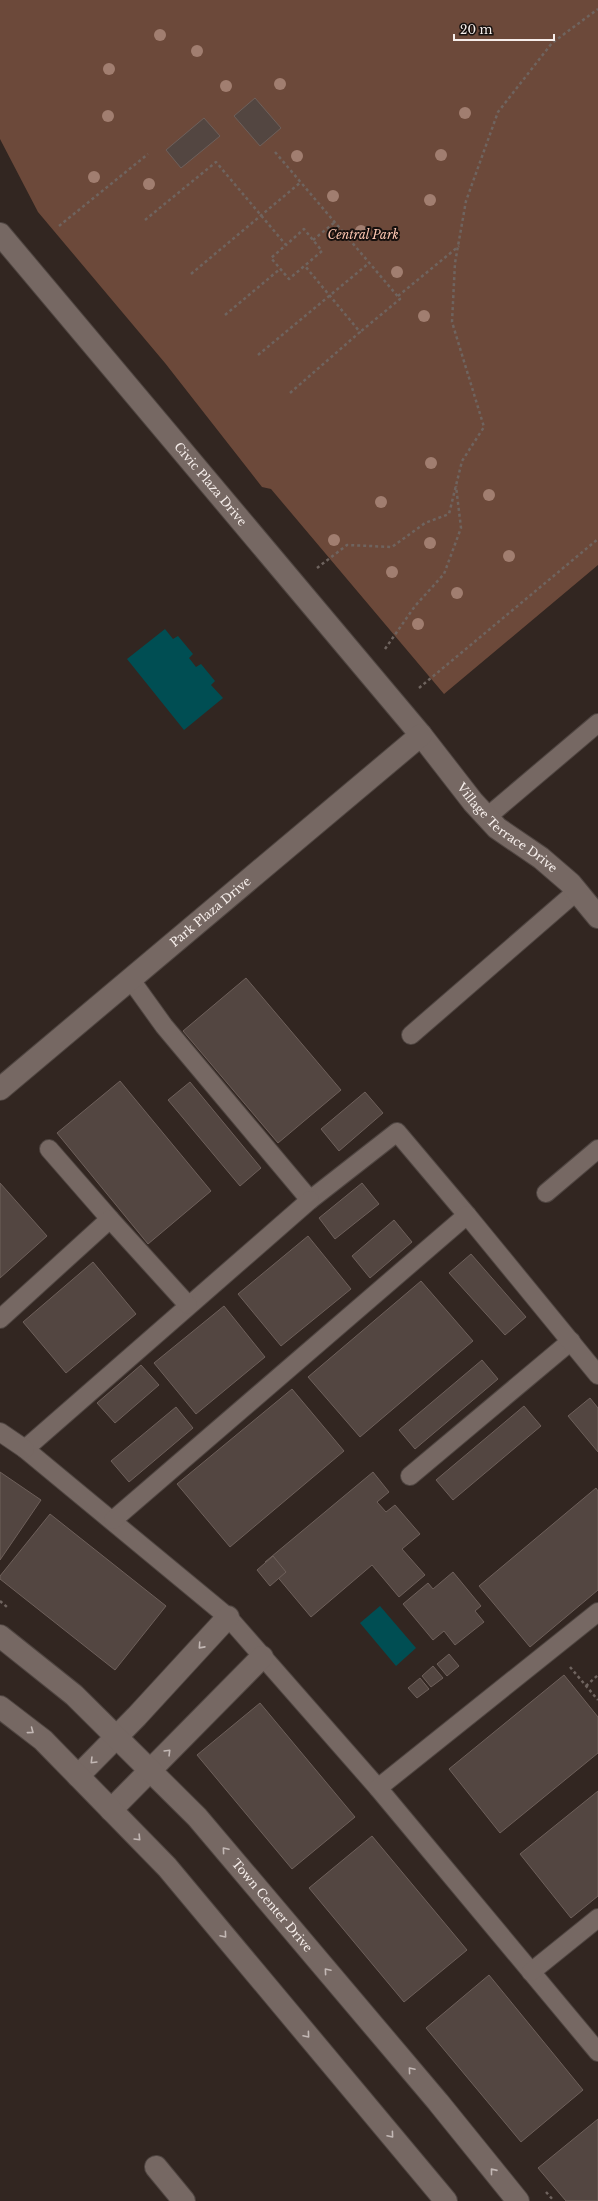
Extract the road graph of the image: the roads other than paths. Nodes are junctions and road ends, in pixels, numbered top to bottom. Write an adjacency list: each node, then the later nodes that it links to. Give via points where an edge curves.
1 (0, 234): 3 (street, Civic Plaza Drive)
2 (598, 723): 4 (lane)
3 (421, 734): 4 (street, Village Terrace Drive); 7 (street, Park Plaza Drive)
4 (487, 817): 5 (street, Village Terrace Drive, via 497,828 541,858)
5 (577, 891): 6 (street, Village Terrace Drive); 8 (lane)
6 (598, 917)
7 (131, 980): 9 (street, Park Plaza Drive); 13 (lane, via 164,1026)
8 (411, 1035)
9 (0, 1089)
10 (49, 1150): 15 (lane)
11 (598, 1150): 12 (lane)
12 (546, 1193)
13 (310, 1200): 14 (lane, via 397,1132); 16 (lane)
14 (467, 1215): 18 (lane); 23 (lane)
15 (110, 1219): 16 (lane); 17 (lane)
16 (188, 1305): 21 (lane)
17 (0, 1318)
18 (571, 1341): 19 (lane); 22 (lane)
19 (598, 1375)
20 (0, 1432): 21 (lane)
21 (25, 1448): 23 (lane)
22 (410, 1476)
23 (113, 1520): 25 (lane)
24 (598, 1612): 32 (lane)
25 (228, 1617): 27 (lane); 29 (street, one-way to 29)
26 (0, 1636): 29 (street, Town Center Drive, via 74,1696)
27 (262, 1656): 30 (street, one-way to 27); 32 (lane)
28 (0, 1707): 31 (street, one-way to 31, via 43,1740)
29 (117, 1736): 30 (street, Town Center Drive); 31 (street, one-way to 31)
30 (150, 1769): 33 (street); 40 (street, Town Center Drive, one-way to 30, via 438,2102 202,1823)
31 (78, 1776): 33 (street)
32 (378, 1788): 35 (lane)
33 (111, 1810): 39 (street, one-way to 39, via 167,1867)
34 (598, 1918): 35 (lane)
35 (531, 1972): 36 (lane)
36 (598, 2052)
37 (156, 2167): 38 (street)
38 (184, 2201)
39 (446, 2201)
40 (518, 2201)

